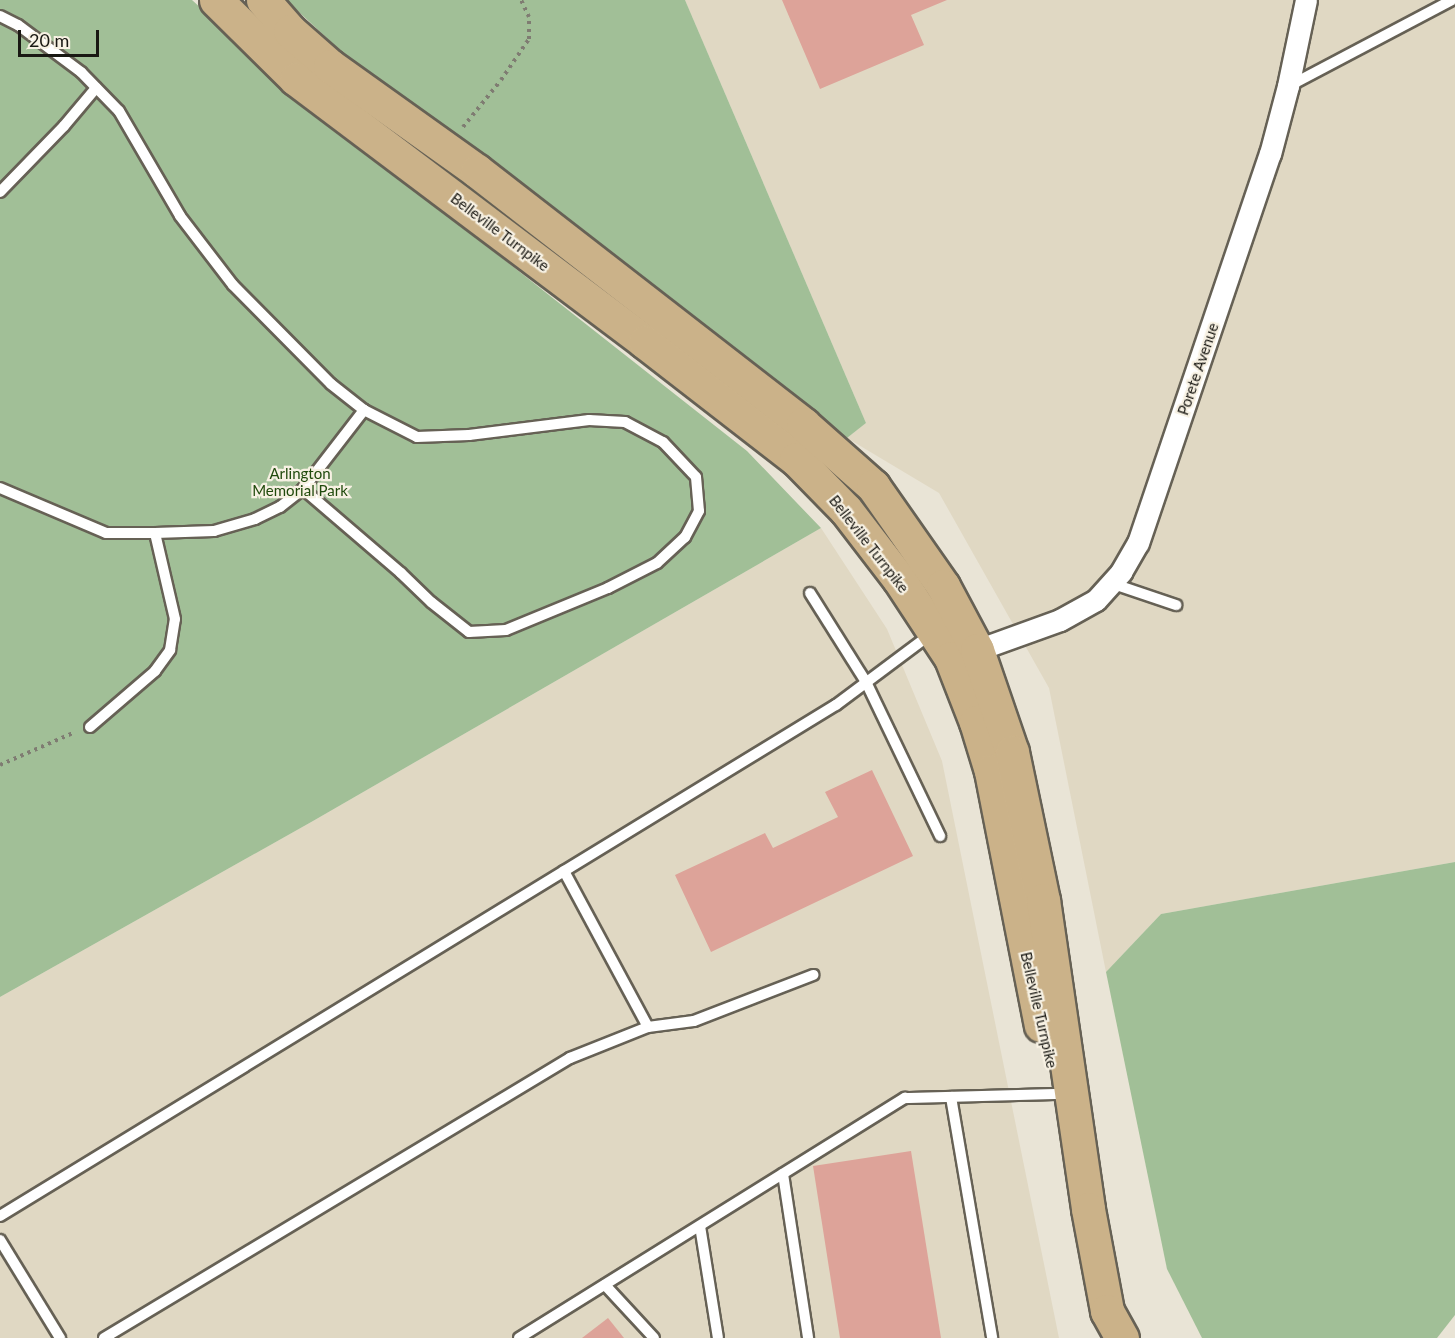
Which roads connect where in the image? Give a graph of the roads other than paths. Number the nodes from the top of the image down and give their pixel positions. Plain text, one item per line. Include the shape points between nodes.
1 (216, 0) edge
2 (263, 0) edge
3 (1306, 0) edge
4 (1452, 0) edge
5 (0, 16) edge
6 (1288, 86) junction
7 (96, 88) junction
8 (0, 192) edge
9 (364, 410) junction
10 (2, 486) edge
11 (303, 489) junction
12 (155, 533) junction
13 (1111, 583) junction
14 (810, 593) dead end
15 (1176, 605) dead end
16 (934, 632) junction
17 (964, 655) junction
18 (866, 682) junction
19 (90, 727) road end
20 (940, 836) dead end
21 (564, 871) junction
22 (813, 975) dead end
23 (648, 1027) junction
24 (1059, 1094) junction
25 (951, 1097) junction
26 (783, 1174) junction
27 (1088, 1209) junction
28 (0, 1216) edge
29 (700, 1226) junction
30 (0, 1240) edge
31 (605, 1285) junction
32 (60, 1338) edge
33 (104, 1338) edge
34 (519, 1338) edge
35 (654, 1338) edge
36 (718, 1338) edge
37 (808, 1338) edge
38 (992, 1338) edge
39 (1122, 1338) edge

1 - 16 main road, Belleville Turnpike via 296,79 796,459 846,510
2 - 17 main road, Belleville Turnpike via 290,31 330,66 445,149 803,424 873,486 944,586
3 - 6 street, Porete Avenue
4 - 6 lane
5 - 7 lane via 81,72
6 - 13 street, Porete Avenue via 1270,154 1146,522 1130,560
7 - 8 lane
7 - 9 lane via 119,111 180,216 233,285 332,384
9 - 11 lane
9 - 11 lane via 417,437 469,435 589,420 625,422 663,442 696,477 699,511 685,537 657,563 506,630 469,632
10 - 12 lane via 106,532
11 - 12 lane via 280,507 255,519 214,531
12 - 19 lane via 176,619 170,650 155,670
13 - 15 lane
13 - 17 street, Porete Avenue via 1096,600 1060,620
14 - 18 lane
16 - 17 main road, Belleville Turnpike
16 - 18 lane
17 - 24 main road, Belleville Turnpike via 976,722 991,771 1037,1009
17 - 27 main road, Belleville Turnpike via 1012,752 1043,900
18 - 20 lane
18 - 21 lane via 836,705
21 - 23 lane
21 - 28 lane
22 - 23 lane via 694,1021
23 - 33 lane via 570,1059
24 - 25 lane
24 - 27 main road, Belleville Turnpike
25 - 26 lane via 905,1098
25 - 38 lane
26 - 29 lane
26 - 37 lane
27 - 39 main road, Belleville Turnpike via 1107,1311
29 - 31 lane
29 - 36 lane
30 - 32 lane
31 - 34 lane
31 - 35 lane

